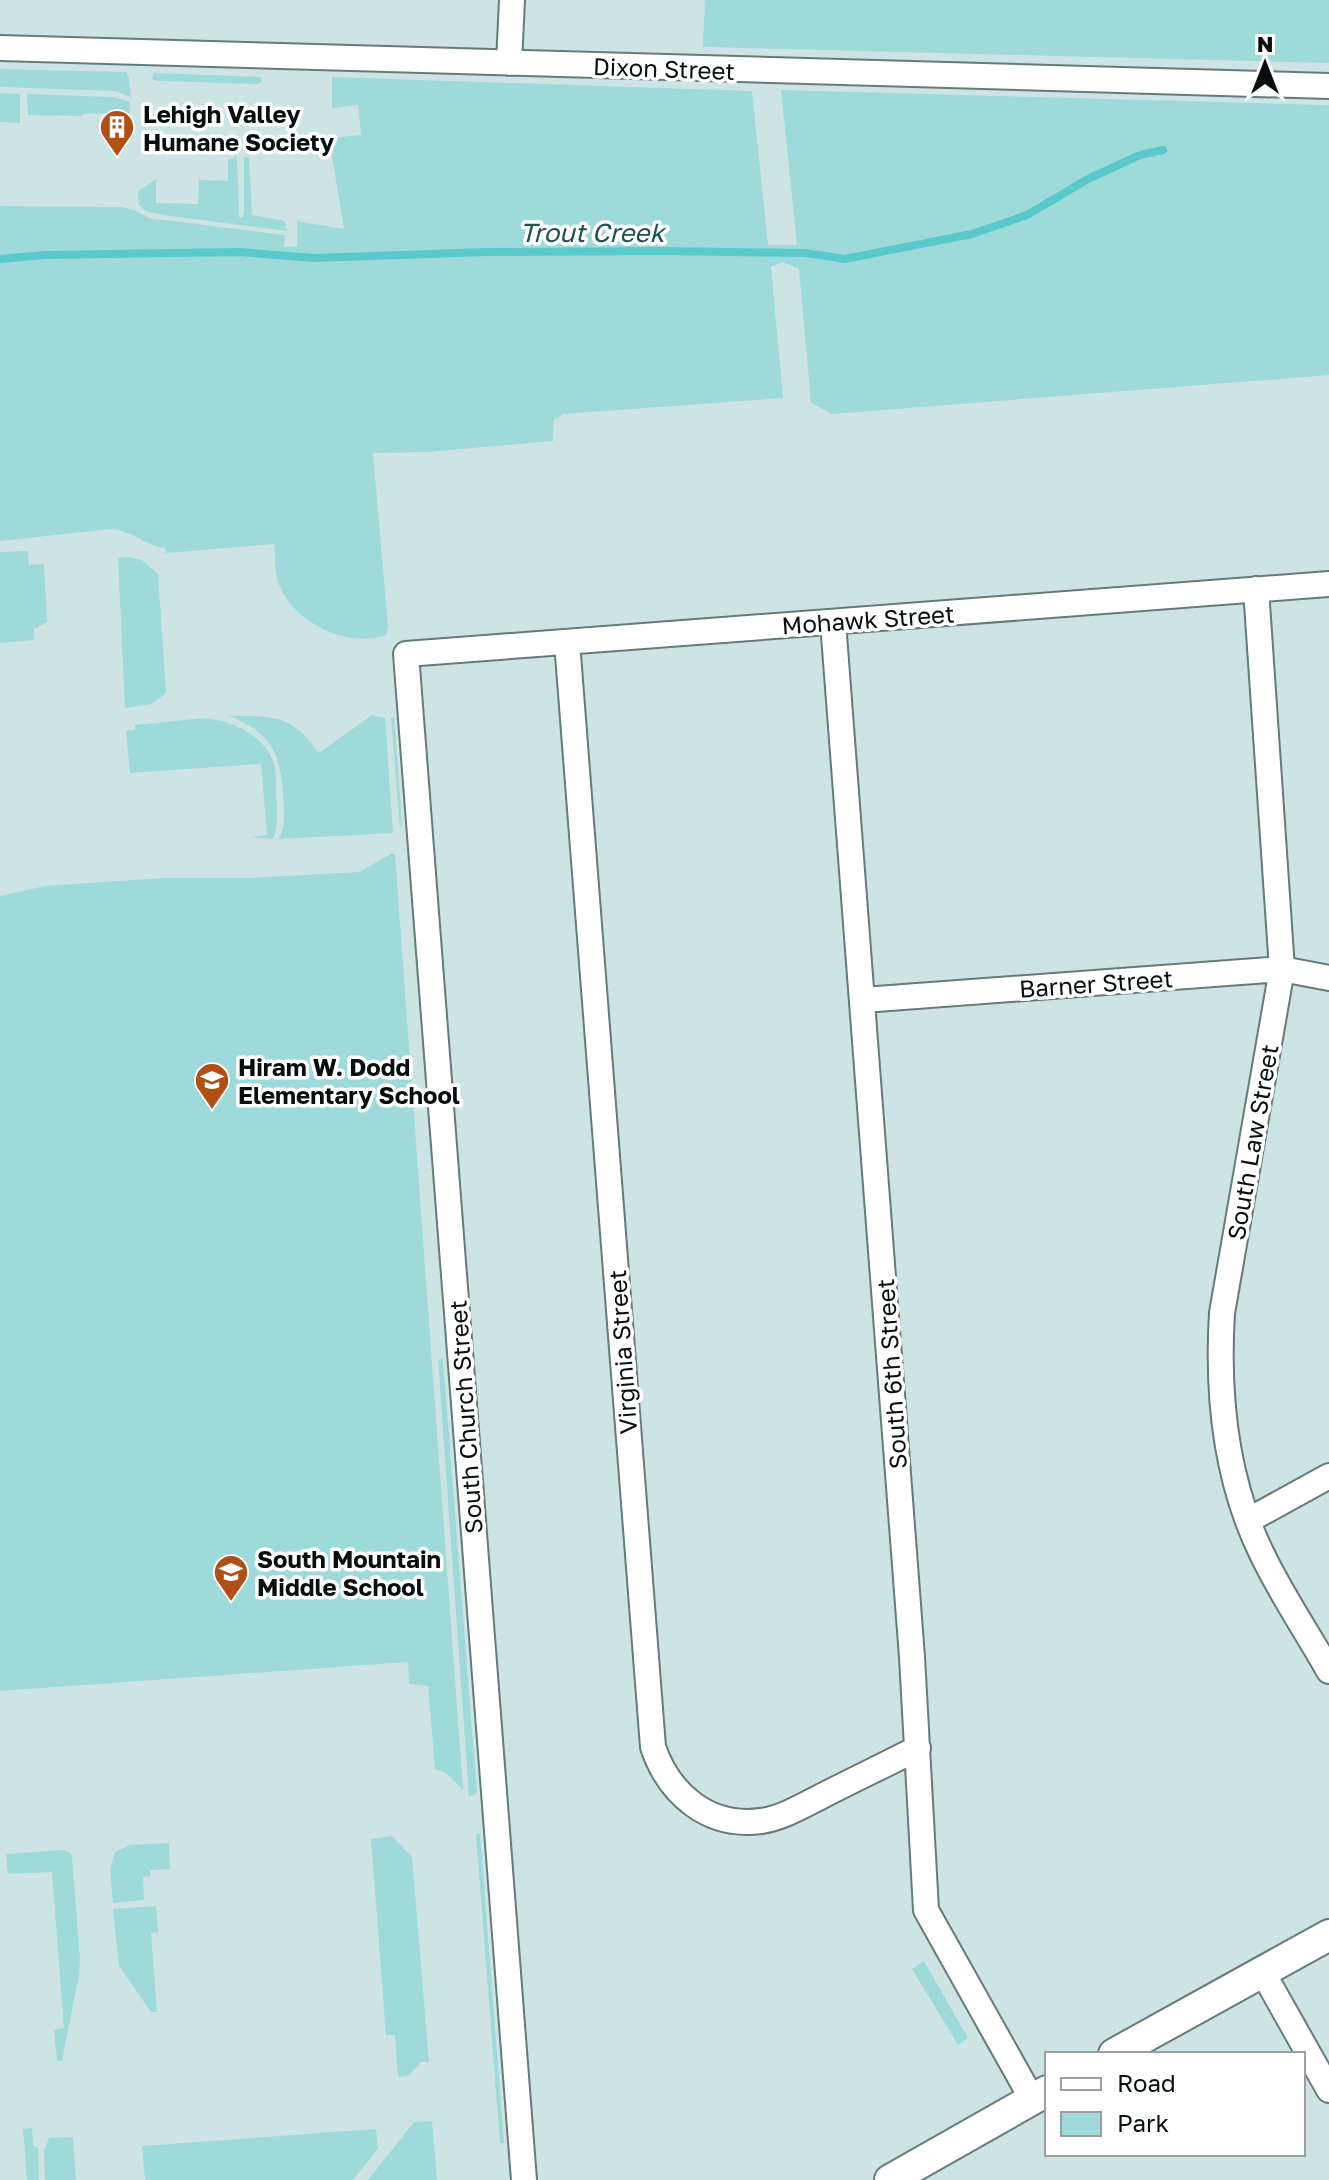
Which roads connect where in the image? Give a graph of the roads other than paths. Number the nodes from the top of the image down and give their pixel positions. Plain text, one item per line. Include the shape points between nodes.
1 (512, 0) edge
2 (0, 48) edge
3 (509, 63) junction
4 (1329, 86) edge
5 (1329, 584) edge
6 (1256, 589) junction
7 (833, 622) junction
8 (567, 642) junction
9 (406, 654) joint
10 (1282, 969) junction
11 (1329, 978) edge
12 (863, 1000) junction
13 (1329, 1476) edge
14 (1249, 1520) junction
15 (1329, 1671) edge
16 (918, 1748) junction
17 (1329, 1935) edge
18 (1262, 1971) junction
19 (1118, 2052) edge
20 (1329, 2090) edge
21 (1039, 2095) edge
22 (524, 2180) edge
23 (890, 2180) edge

1 - 3 street
2 - 3 street, Dixon Street
3 - 4 street, Dixon Street
5 - 6 street, Mohawk Street
6 - 7 street, Mohawk Street
6 - 10 street, South Law Street
7 - 8 street, Mohawk Street
7 - 12 street, South 6th Street
8 - 9 street, Mohawk Street
8 - 16 street, Virginia Street via 653,1747 676,1791 694,1806 739,1821 762,1821 789,1812
9 - 22 street, South Church Street
10 - 11 street, Barner Street
10 - 12 street, Barner Street
10 - 14 street, South Law Street via 1222,1318 1222,1407
12 - 16 street, South 6th Street
13 - 14 street
14 - 15 street, South Law Street via 1261,1553
16 - 21 street, South 6th Street via 926,1910
17 - 18 main road
18 - 19 main road
18 - 20 street
21 - 23 main road

